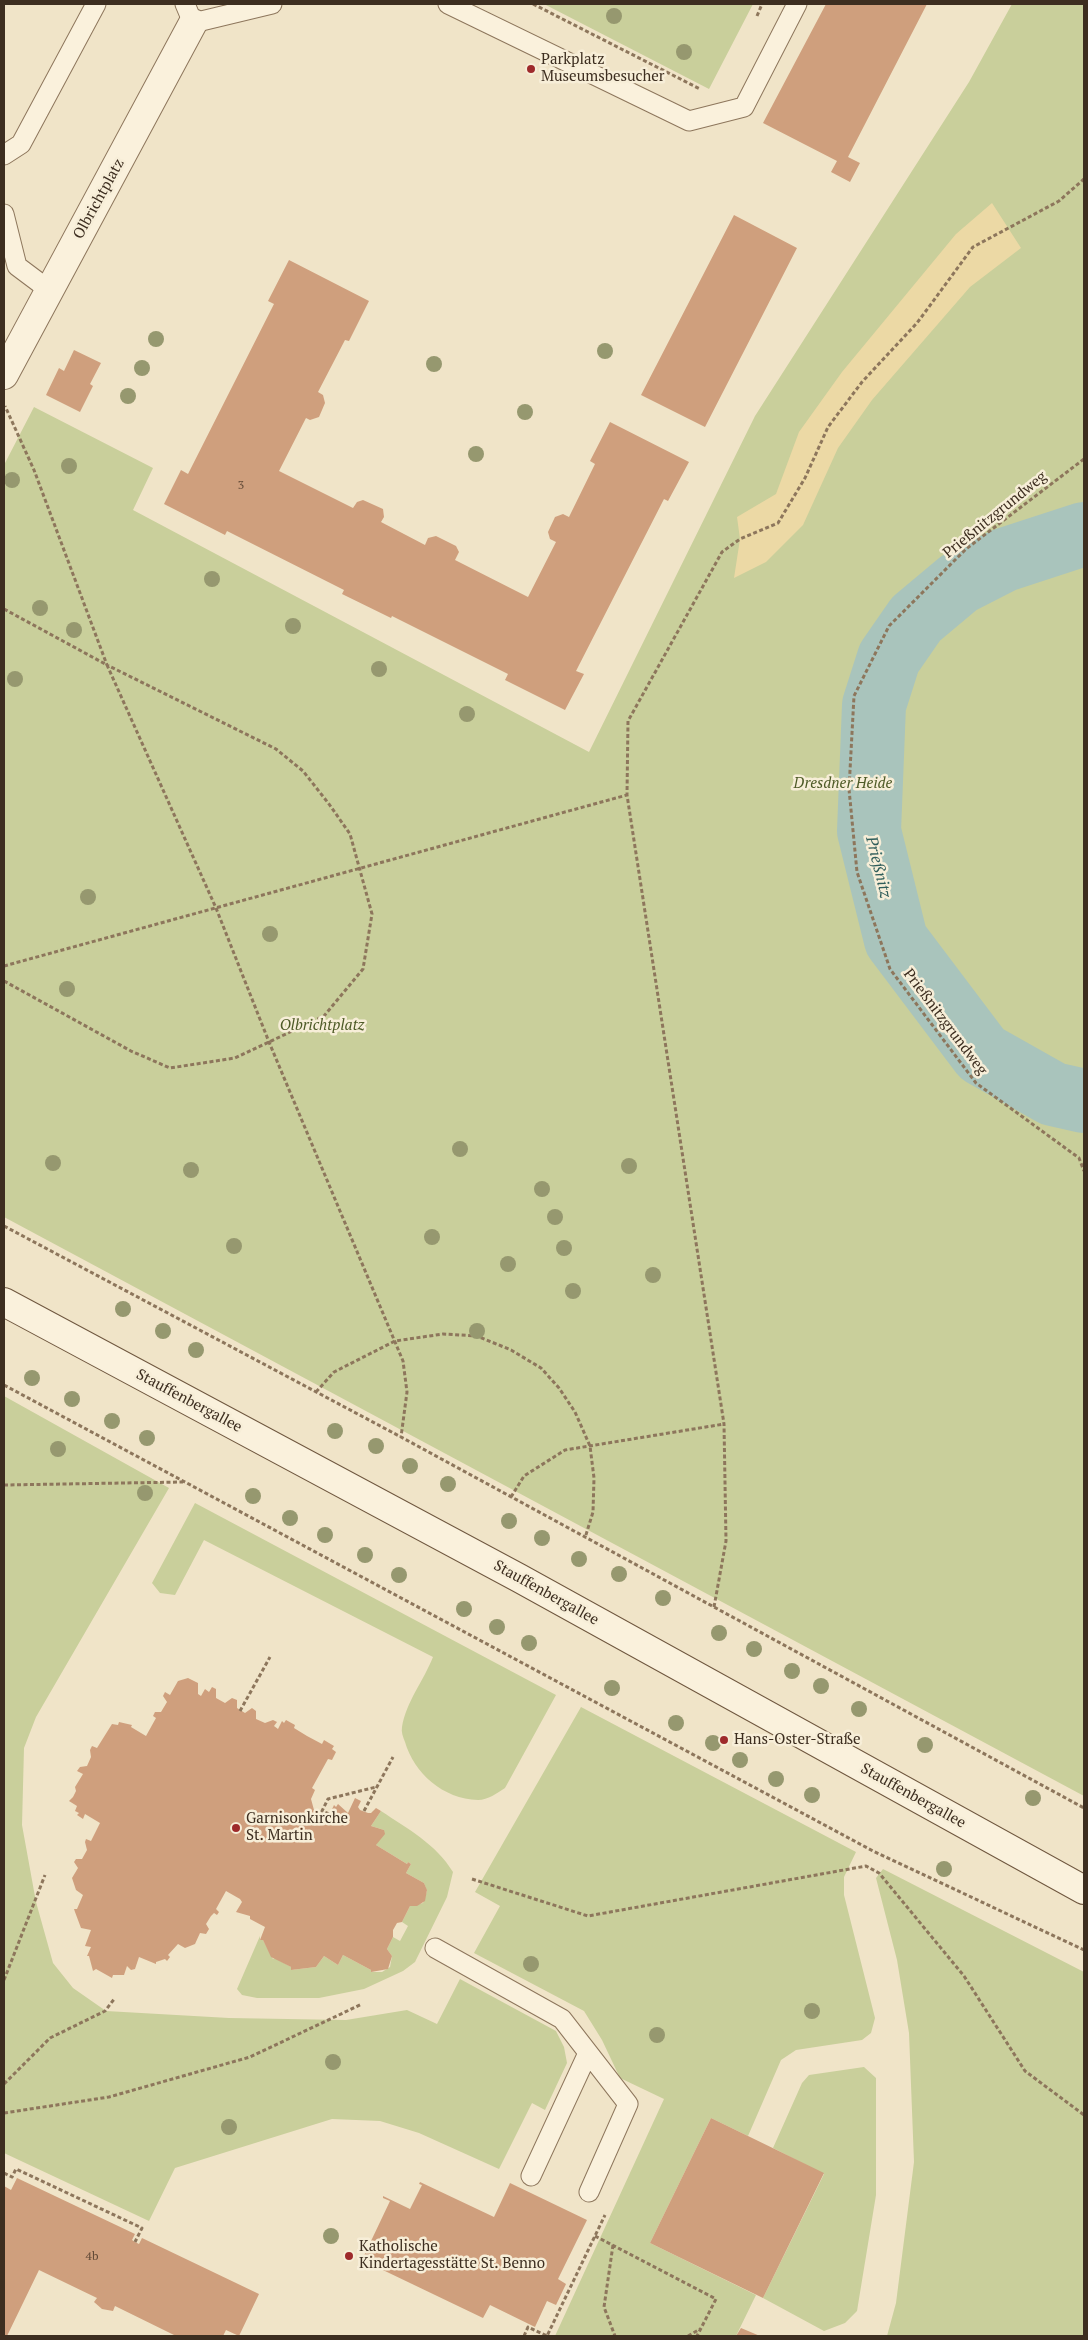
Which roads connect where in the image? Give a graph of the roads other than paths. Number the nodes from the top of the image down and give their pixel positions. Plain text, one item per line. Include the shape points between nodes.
1 (96, 4) edge
2 (272, 4) edge
3 (448, 4) edge
4 (798, 4) edge
5 (189, 14) edge
6 (4, 155) edge
7 (4, 214) edge
8 (49, 290) junction
9 (4, 375) edge
10 (4, 1302) edge
11 (1084, 1890) edge
12 (435, 1948) dead end
13 (588, 2053) junction
14 (531, 2176) dead end
15 (589, 2192) dead end

1 - 6 lane via 21,144
2 - 5 lane, Olbrichtplatz
3 - 4 lane via 689,121 744,107
5 - 8 main road, Olbrichtplatz
7 - 8 lane via 17,266
8 - 9 main road, Olbrichtplatz
10 - 11 main road, Stauffenbergallee via 551,1595
12 - 13 lane via 562,2019
13 - 14 lane
13 - 15 lane via 628,2104

